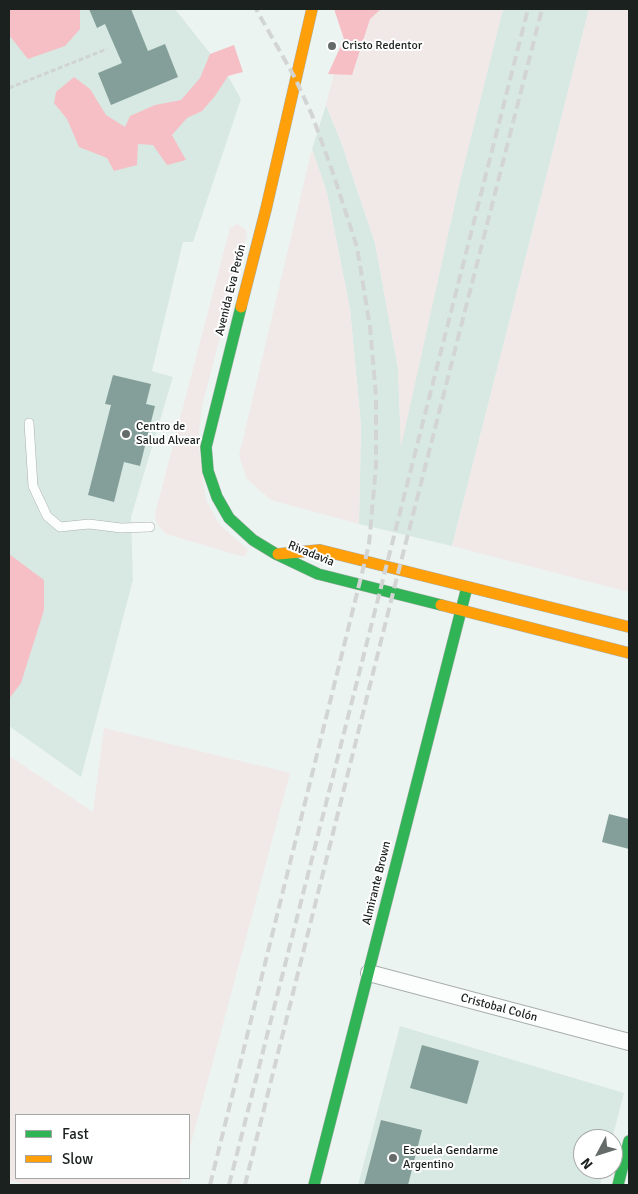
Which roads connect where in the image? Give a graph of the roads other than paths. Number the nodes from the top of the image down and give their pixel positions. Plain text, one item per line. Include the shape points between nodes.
1 (312, 9) edge
2 (29, 423) dead end
3 (150, 526) dead end
4 (276, 554) junction
5 (467, 586) junction
6 (460, 610) junction
7 (629, 627) edge
8 (629, 654) edge
9 (369, 973) junction
10 (629, 1042) edge
11 (629, 1142) edge
12 (314, 1185) edge
13 (618, 1185) edge

1 - 4 main road, Avenida Eva Perón via 206,446 208,471 229,518 253,540
2 - 3 lane via 32,486 47,516 60,527 89,524 121,528
4 - 5 main road, Rivadavia via 320,550
4 - 6 main road, Rivadavia via 318,574
5 - 6 main road, Almirante Brown
5 - 7 main road, Rivadavia
6 - 8 main road, Rivadavia
6 - 9 main road, Almirante Brown
9 - 10 street, Cristobal Colón
9 - 12 main road, Almirante Brown
11 - 13 main road

